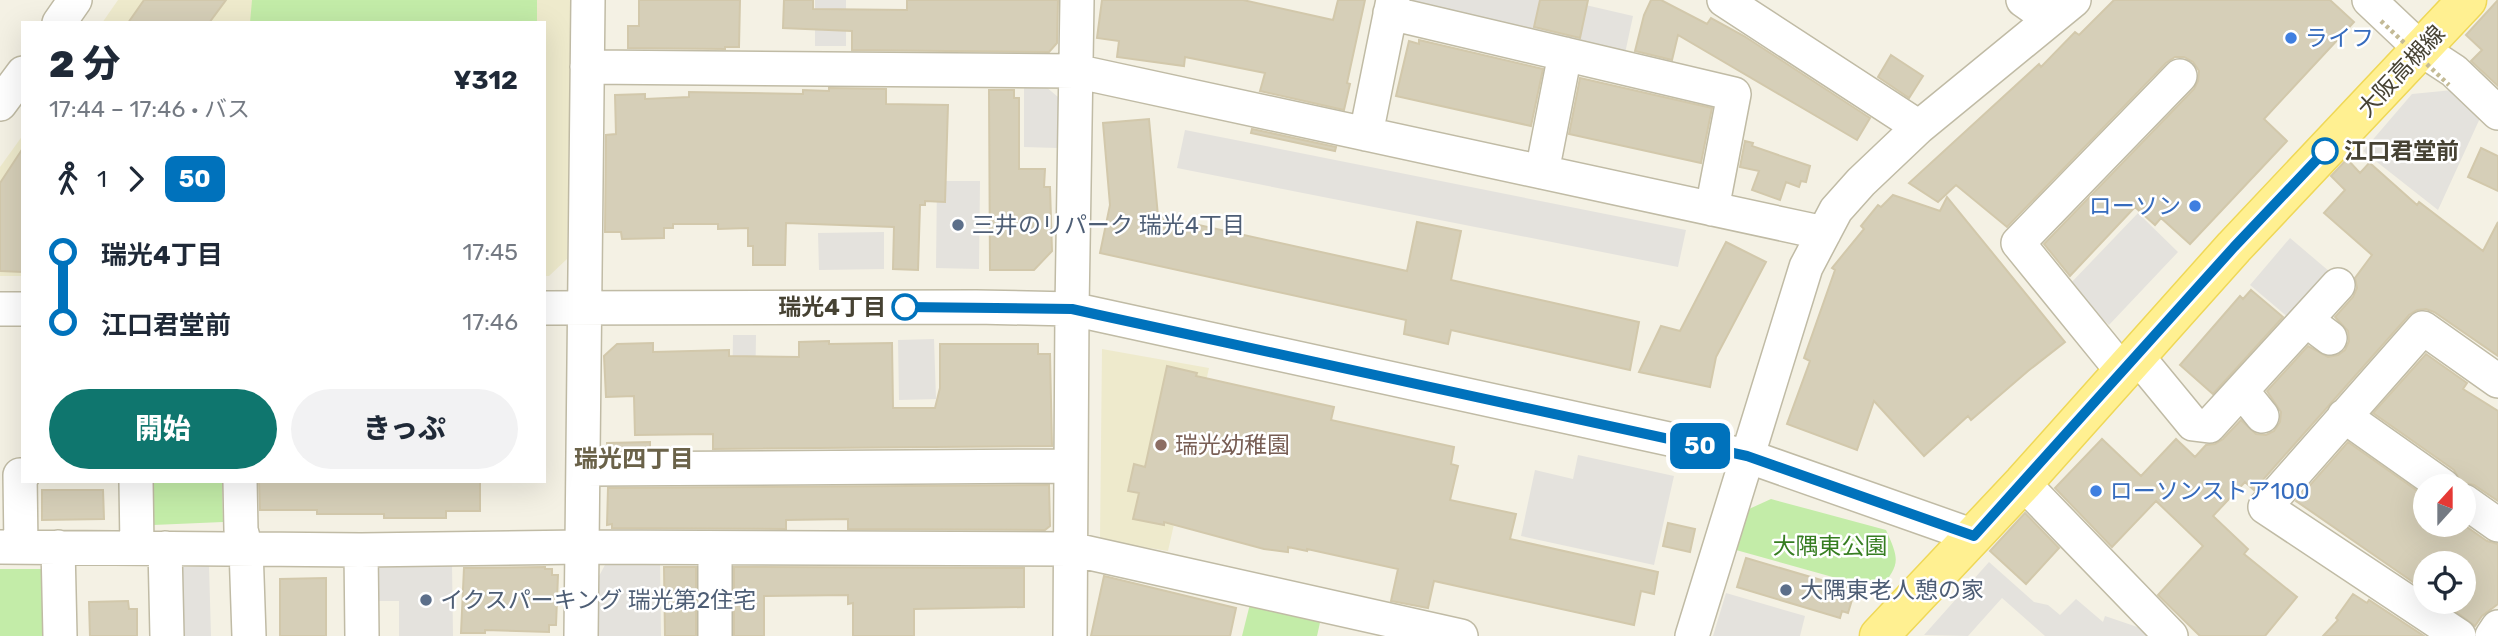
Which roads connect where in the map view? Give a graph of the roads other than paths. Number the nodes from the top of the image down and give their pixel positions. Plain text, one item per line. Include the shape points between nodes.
1 (75, 0) edge
2 (589, 0) edge
3 (1077, 0) edge
4 (1724, 0) edge
5 (2023, 0) edge
6 (2467, 0) edge
7 (1392, 6) edge
8 (2062, 9) edge
9 (2375, 11) edge
10 (60, 21) edge
11 (2422, 50) junction
12 (1565, 54) junction
13 (587, 67) junction
14 (1075, 71) junction
15 (21, 76) edge
16 (2180, 76) dead end
17 (0, 104) edge
18 (2498, 113) edge
19 (1919, 127) junction
20 (1366, 134) junction
21 (1542, 172) junction
22 (1712, 209) junction
23 (1824, 233) junction
24 (2338, 285) dead end
25 (546, 308) edge
26 (583, 308) junction
27 (0, 309) edge
28 (21, 309) edge
29 (1072, 309) junction
30 (2130, 364) junction
31 (2498, 381) edge
32 (2344, 416) junction
33 (1747, 456) junction
34 (1071, 466) junction
35 (585, 468) junction
36 (2426, 474) edge
37 (21, 475) edge
38 (136, 483) edge
39 (240, 483) edge
40 (2023, 483) junction
41 (2476, 509) edge
42 (2498, 525) edge
43 (1974, 536) junction
44 (11, 547) edge
45 (58, 547) junction
46 (151, 547) junction
47 (582, 547) junction
48 (246, 548) junction
49 (715, 548) junction
50 (361, 550) junction
51 (1071, 550) junction
52 (2498, 627) edge
53 (60, 636) edge
54 (167, 636) edge
55 (249, 636) edge
56 (362, 636) edge
57 (581, 636) edge
58 (715, 636) edge
59 (1070, 636) edge
60 (1461, 636) edge
61 (1692, 636) edge
62 (1880, 636) edge
63 (2171, 636) edge
64 (2459, 636) edge
65 (2492, 636) edge

1 - 10 street
2 - 13 street
3 - 14 street
4 - 19 street
5 - 8 street
6 - 11 main road, 大阪高槻線
7 - 12 street
7 - 20 street
8 - 19 street
9 - 11 street
11 - 18 street via 2454,71
11 - 30 main road, 大阪高槻線 via 2234,247
12 - 21 street
12 - 22 street via 1734,94
13 - 14 street
13 - 26 street
14 - 20 street
14 - 29 street
15 - 17 street
16 - 30 street via 2018,243
19 - 23 street via 1861,182 1836,210
20 - 21 street
21 - 22 street
22 - 23 street
23 - 33 street via 1806,267
24 - 30 street via 2318,329 2252,403 2209,426 2193,424
25 - 26 street
26 - 29 street
26 - 35 street
27 - 28 street
29 - 33 street
29 - 34 street
30 - 40 main road, 大阪高槻線
31 - 32 street via 2423,328
32 - 36 street
32 - 64 street via 2264,506
33 - 43 street
33 - 61 street
34 - 35 street
34 - 51 street
35 - 47 street
37 - 44 street
38 - 46 street
39 - 48 street
40 - 43 main road, 大阪高槻線
40 - 63 street
41 - 42 street
43 - 62 main road, 大阪高槻線
44 - 45 street
45 - 46 street
45 - 53 street
46 - 48 street
46 - 54 street
47 - 49 street
47 - 50 street
47 - 57 street
48 - 50 street
48 - 55 street
49 - 51 street
49 - 58 street
50 - 56 street
51 - 59 street
51 - 60 street
52 - 65 street

